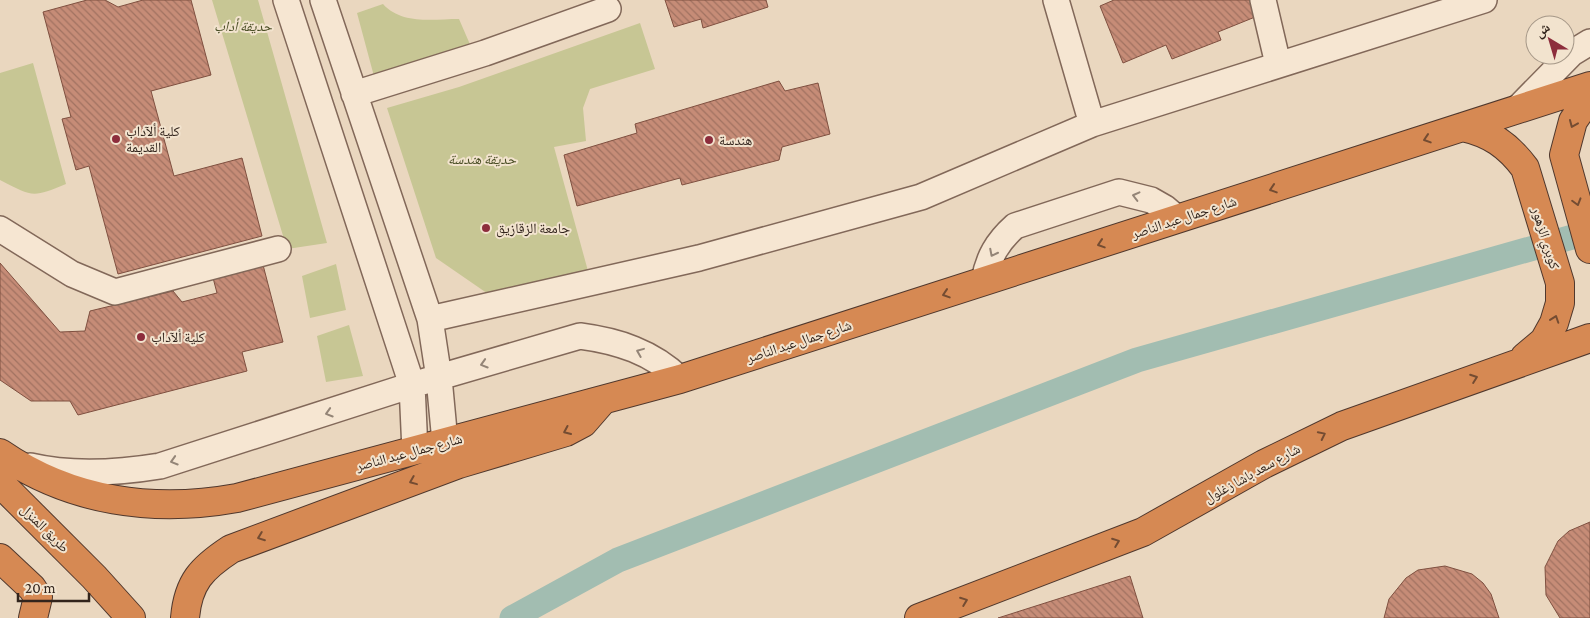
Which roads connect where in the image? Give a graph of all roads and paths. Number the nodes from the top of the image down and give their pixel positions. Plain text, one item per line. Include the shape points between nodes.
1 (286, 0) edge
2 (323, 0) edge
3 (1056, 0) edge
4 (1263, 0) edge
5 (1484, 0) edge
6 (608, 9) dead end
7 (1590, 42) edge
8 (1278, 64) junction
9 (1590, 86) edge
10 (354, 94) junction
11 (1590, 96) edge
12 (1517, 109) junction
13 (1092, 124) junction
14 (1463, 127) junction
15 (1178, 219) junction
16 (0, 229) edge
17 (278, 249) dead end
18 (1590, 249) edge
19 (984, 282) junction
20 (430, 319) junction
21 (1590, 338) edge
22 (1511, 365) junction
23 (440, 378) junction
24 (680, 378) junction
25 (412, 385) junction
26 (604, 399) junction
27 (445, 442) junction
28 (415, 451) junction
29 (4, 466) edge
30 (0, 558) edge
31 (33, 618) edge
32 (131, 618) edge
33 (185, 618) edge
34 (919, 618) edge

1 - 25 lane
2 - 10 lane
3 - 13 lane
4 - 8 lane
5 - 8 lane
6 - 10 lane via 485,53
7 - 12 lane via 1572,53
8 - 13 lane
9 - 12 highway, شارع جمال عبد الناصر
10 - 20 lane
11 -> 18 highway via 1573,121 1564,155
12 - 14 highway, شارع جمال عبد الناصر
13 - 20 lane via 921,197 699,258
14 -> 15 highway, شارع جمال عبد الناصر
22 -> 14 highway, كوبري الزهور via 1544,341 1560,304 1560,283 1525,168 1492,136
15 -> 19 highway, شارع جمال عبد الناصر
15 -> 19 lane via 1151,200 1119,192 1015,226 993,250
16 - 17 lane via 72,274 115,292
19 -> 24 highway, شارع جمال عبد الناصر
20 - 23 lane
21 - 22 highway, شارع سعد باشا زغلول
34 -> 22 highway, شارع سعد باشا زغلول via 1143,532 1264,464 1342,426
24 -> 23 lane via 644,353 603,339 580,336
23 - 25 lane
23 - 27 lane
24 - 26 highway, شارع جمال عبد الناصر
25 - 28 lane
25 -> 29 lane via 160,466 86,473
26 - 27 highway, شارع جمال عبد الناصر
26 -> 33 highway via 583,422 566,432 458,464 231,550 209,564 192,585
27 - 28 highway, شارع جمال عبد الناصر
28 - 29 highway, شارع جمال عبد الناصر via 237,498 191,505 134,503 103,498
29 - 32 highway, طريق المنزل
30 - 31 highway via 38,597

